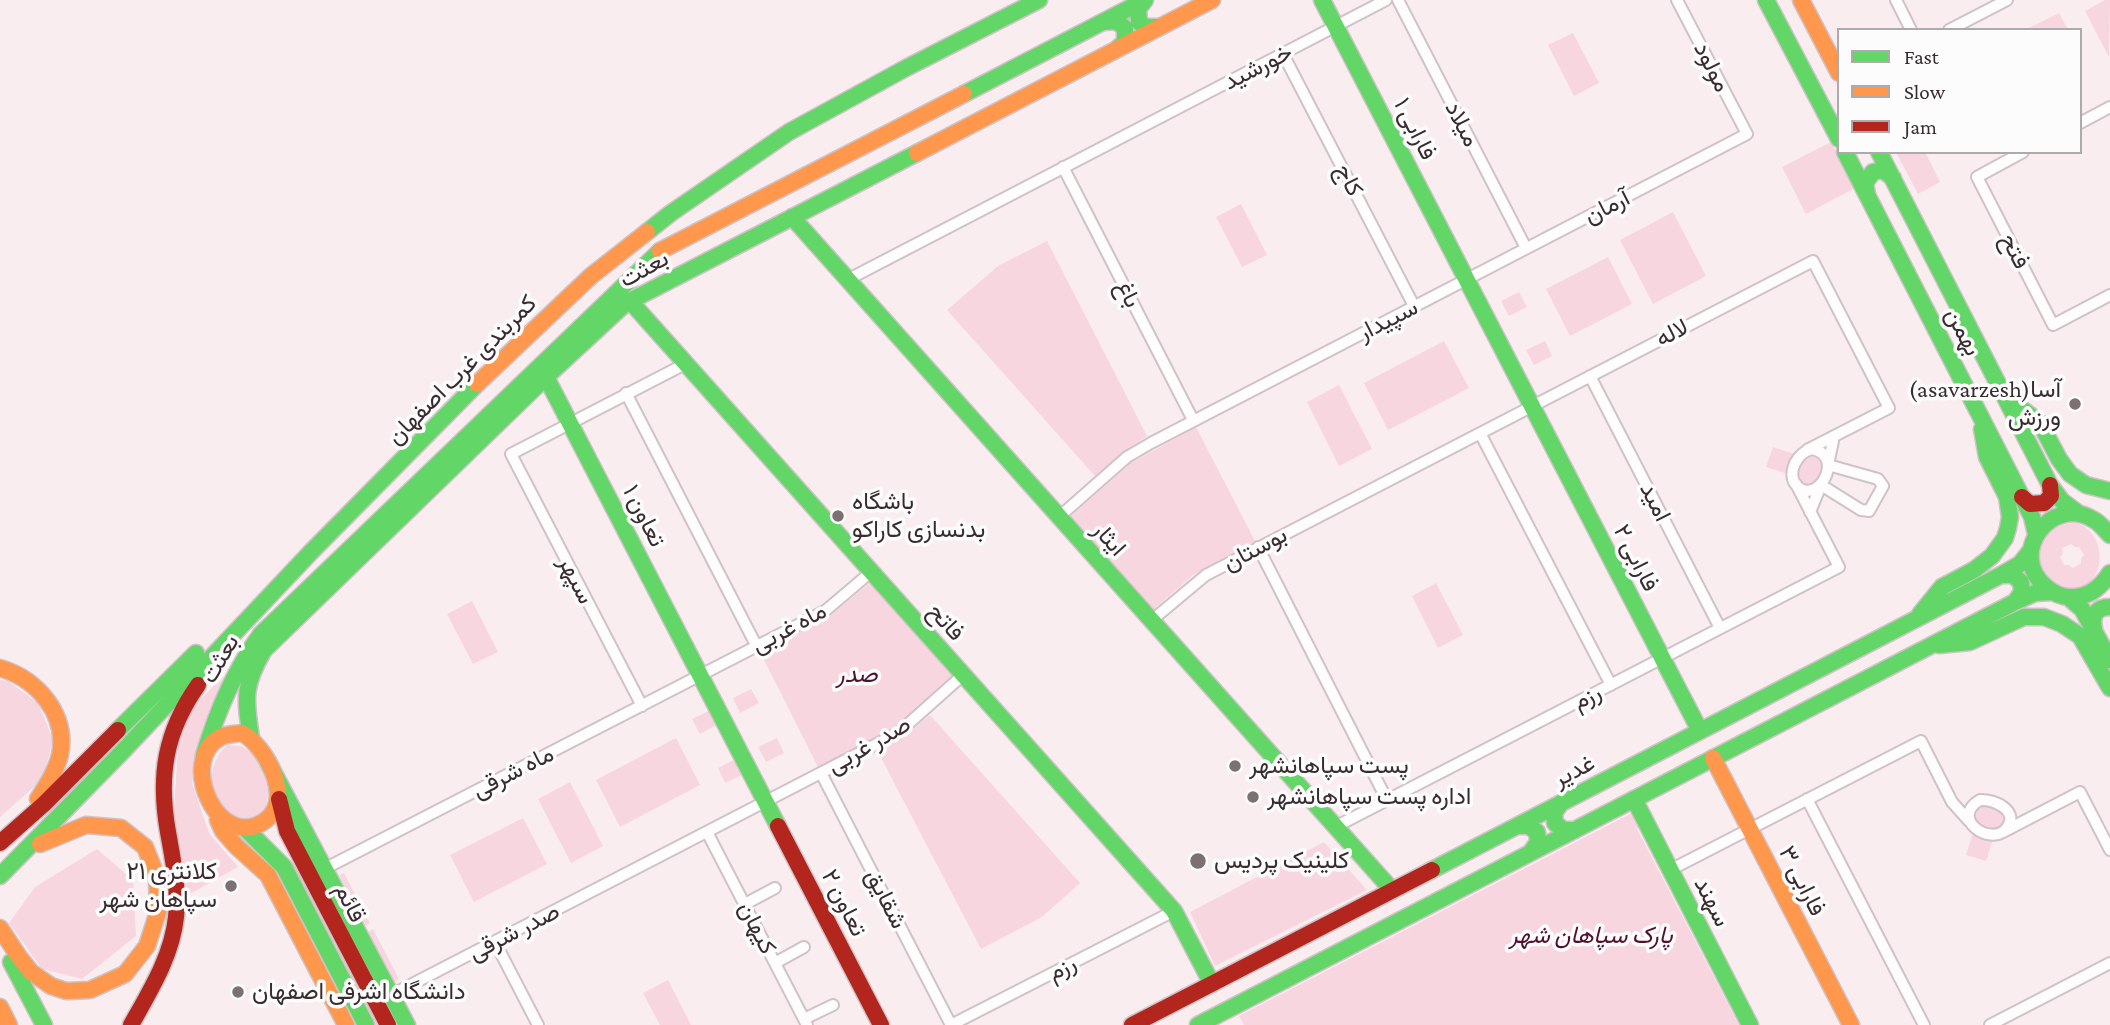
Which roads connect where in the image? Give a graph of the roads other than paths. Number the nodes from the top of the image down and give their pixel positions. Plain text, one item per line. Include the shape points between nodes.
1 (1011, 0) edge
2 (1039, 0) edge
3 (1145, 0) edge
4 (1212, 0) edge
5 (1322, 0) edge
6 (1386, 0) edge
7 (1398, 0) edge
8 (1677, 0) edge
9 (1766, 0) edge
10 (1801, 0) edge
11 (1895, 0) edge
12 (2007, 0) edge
13 (1104, 22) junction
14 (1159, 27) junction
15 (1336, 27) junction
16 (1910, 28) edge
17 (1954, 28) edge
18 (1118, 48) junction
19 (1283, 54) junction
20 (1837, 69) edge
21 (2110, 107) edge
22 (2082, 122) edge
23 (1747, 134) joint
24 (1837, 135) edge
25 (1846, 154) edge
26 (1881, 154) edge
27 (2019, 154) edge
28 (1063, 167) junction
29 (1893, 178) junction
30 (1867, 194) junction
31 (792, 217) junction
32 (1526, 248) junction
33 (1466, 279) junction
34 (847, 280) junction
35 (2110, 295) edge
36 (630, 301) junction
37 (1414, 306) junction
38 (685, 364) junction
39 (1590, 376) junction
40 (546, 377) junction
41 (626, 393) junction
42 (2005, 396) junction
43 (1532, 406) junction
44 (1979, 412) junction
45 (1193, 420) junction
46 (570, 423) junction
47 (1480, 433) junction
48 (1834, 436) junction
49 (1807, 450) junction
50 (1828, 465) junction
51 (1796, 484) junction
52 (1821, 485) junction
53 (2050, 485) junction
54 (2110, 491) edge
55 (2022, 497) junction
56 (1810, 512) junction
57 (2094, 515) edge
58 (1059, 517) junction
59 (2110, 535) edge
60 (2033, 542) junction
61 (1258, 547) junction
62 (871, 572) junction
63 (2001, 575) junction
64 (2110, 579) edge
65 (2060, 594) junction
66 (2015, 602) junction
67 (2110, 607) edge
68 (254, 613) junction
69 (1916, 619) junction
70 (1151, 621) junction
71 (1720, 628) junction
72 (2094, 628) junction
73 (756, 645) junction
74 (1929, 646) junction
75 (1662, 658) junction
76 (2110, 660) edge
77 (0, 668) edge
78 (700, 675) junction
79 (963, 675) junction
80 (1611, 685) junction
81 (2110, 688) edge
82 (642, 706) junction
83 (1700, 731) junction
84 (251, 738) junction
85 (204, 755) junction
86 (1713, 758) junction
87 (268, 762) junction
88 (821, 773) junction
89 (279, 799) junction
90 (1634, 799) junction
91 (1807, 799) junction
92 (1387, 800) junction
93 (1984, 800) junction
94 (766, 802) junction
95 (1952, 802) junction
96 (1561, 803) junction
97 (2003, 806) junction
98 (212, 808) junction
99 (2031, 817) junction
100 (1969, 821) junction
101 (1517, 825) junction
102 (1335, 827) junction
103 (16, 828) junction
104 (245, 828) junction
105 (1749, 829) junction
106 (1575, 830) junction
107 (707, 832) junction
108 (2003, 832) junction
109 (0, 843) edge
110 (2110, 849) edge
111 (1531, 852) junction
112 (20, 856) junction
113 (326, 868) junction
114 (1670, 870) junction
115 (309, 873) junction
116 (0, 876) edge
117 (775, 888) dead end
118 (1392, 890) junction
119 (745, 904) junction
120 (1174, 911) junction
121 (352, 919) junction
122 (0, 928) edge
123 (0, 941) edge
124 (495, 942) junction
125 (804, 947) dead end
126 (775, 962) junction
127 (2110, 963) edge
128 (1212, 984) junction
129 (391, 995) junction
130 (833, 1005) dead end
131 (0, 1007) edge
132 (1229, 1009) junction
133 (806, 1022) edge
134 (9, 1025) edge
135 (44, 1025) edge
136 (131, 1025) edge
137 (346, 1025) edge
138 (366, 1025) edge
139 (388, 1025) edge
140 (407, 1025) edge
141 (538, 1025) edge
142 (881, 1025) edge
143 (951, 1025) edge
144 (1132, 1025) edge
145 (1198, 1025) edge
146 (1237, 1025) edge
147 (1751, 1025) edge
148 (1851, 1025) edge
149 (1924, 1025) edge
150 (1990, 1025) edge

1 - 103 main road, کمربندی غرب اصفهان via 793,115 593,258
2 - 68 main road, کمربندی غرب اصفهان via 789,132 671,213 601,268 480,381
3 - 13 main road, بعثت
3 - 14 main road via 1138,9 1139,22
4 - 14 main road, بعثت
5 - 15 main road, فارابی ۱
6 - 15 street, خورشید
7 - 32 street, میلاد
8 - 23 street, مولود
9 - 24 main road
10 - 20 main road
11 - 16 street
12 - 17 street
13 - 18 main road via 1114,20 1125,28 1125,42
13 - 85 main road, بعثت via 660,251 261,634 221,702
14 - 18 main road, بعثت
15 - 19 street, خورشید
15 - 33 main road, فارابی ۱
18 - 31 main road, بعثت
19 - 28 street, خورشید
19 - 37 street, کاج
21 - 22 street
23 - 32 street, آرمان
25 - 30 main road, بهمن
26 - 29 main road, بهمن
27 - 35 street, فتح via 1977,177 2053,325
28 - 34 street, خورشید
28 - 45 street, باغ
29 - 30 main road via 1882,170 1872,172
29 - 42 main road, بهمن
30 - 44 main road, بهمن
31 - 34 main road, ایثار
31 - 36 main road, بعثت
32 - 33 street, آرمان
33 - 37 street, سپیدار
33 - 43 main road, فارابی ۱
34 - 58 main road, ایثار
36 - 38 main road, فاتح
36 - 40 main road, بعثت
37 - 45 street, سپیدار
38 - 41 street
38 - 62 main road, فاتح
39 - 43 street, لاله
39 - 48 street, لاله via 1813,261 1889,408
39 - 71 street, امید
40 - 46 main road, تعاون ۱
40 - 84 main road, بعثت via 264,650 246,689
41 - 46 street
41 - 73 street
42 - 53 main road, بهمن
42 - 54 main road via 2040,423 2070,474 2086,485
43 - 47 street, لاله
43 - 75 main road, فارابی ۲
44 - 55 main road, بهمن
44 - 69 main road via 1985,451 2009,505 2007,533 1993,558 1941,587
45 - 58 street, سپیدار via 1127,457
46 - 78 main road, تعاون ۱
46 - 82 street, سپهر via 511,454
47 - 61 street, بوستان
47 - 80 street
48 - 49 street
48 - 50 street
49 - 50 street via 1817,450
49 - 51 street via 1793,470
50 - 52 street
50 - 52 street via 1878,479 1883,486 1869,511
51 - 52 street via 1809,491
51 - 56 street
52 - 56 street
53 - 55 main road via 2051,496 2044,503 2030,503
53 - 57 main road, بهمن via 2062,501
55 - 60 main road, بهمن via 2032,517
56 - 71 street, رزم via 1839,567
57 - 59 main road, بهمن
57 - 60 main road, غدیر via 2053,517
58 - 70 main road, ایثار
60 - 63 main road, غدیر via 2020,564
60 - 65 main road, بهمن via 2035,574
61 - 70 street, بوستان via 1197,581
61 - 92 street
62 - 73 street, ماه غربی via 825,611
62 - 79 main road, فاتح
63 - 66 main road via 2014,575 2021,582 2021,596
63 - 69 main road, غدیر
64 - 65 main road via 2081,596
65 - 66 main road via 2035,593
65 - 72 main road via 2082,609
66 - 74 main road
67 - 72 main road via 2096,611
68 - 112 main road, کمربندی غرب اصفهان
68 - 136 main road via 191,694 168,742 163,795 174,864 176,918 166,955
69 - 83 main road, غدیر
70 - 102 main road, ایثار
71 - 75 street, رزم
72 - 76 main road
73 - 78 street, ماه غربی
74 - 81 main road via 1970,642 2014,620 2044,617 2080,636
74 - 86 main road
75 - 80 street, رزم
75 - 83 main road, فارابی ۲
77 - 103 main road via 21,675 40,690 59,725 61,744 45,788
78 - 82 street, ماه شرقی
78 - 94 main road, تعاون ۱
79 - 88 street, صدر غربی via 898,733
79 - 120 main road, فاتح
80 - 92 street, رزم
82 - 113 street, ماه شرقی
83 - 96 main road, غدیر
84 - 85 main road via 228,734
84 - 87 main road
85 - 98 main road via 201,770
86 - 90 main road
86 - 105 main road, فارابی ۳
87 - 89 main road
87 - 113 main road
88 - 94 street, صدر غربی
88 - 143 street, شقایق
89 - 104 main road via 267,819
89 - 115 main road, قائم via 287,831
90 - 106 main road
90 - 114 main road, سهند
91 - 95 street via 1921,741
91 - 105 street
91 - 149 street
92 - 102 street, رزم
93 - 95 street
93 - 97 street
93 - 100 street via 1972,806
94 - 107 street, صدر شرقی
94 - 142 main road, تعاون ۲
95 - 100 street
96 - 101 main road, غدیر
96 - 106 main road via 1553,814 1554,824 1561,830
97 - 99 street
97 - 108 street via 2010,818
98 - 104 main road via 229,825
98 - 137 main road via 223,831 268,875
99 - 108 street
99 - 110 street via 2080,792
100 - 108 street via 1979,831
101 - 111 main road via 1531,825 1538,832 1538,846
101 - 118 main road, غدیر
102 - 118 main road, ایثار
103 - 109 main road, کمربندی غرب اصفهان
104 - 138 main road, قائم via 284,867
105 - 114 street
105 - 148 main road, فارابی ۳
106 - 111 main road
107 - 119 street, کیهان
107 - 124 street, صدر شرقی
111 - 132 main road
112 - 116 main road, کمربندی غرب اصفهان
112 - 122 main road via 87,823 126,830 155,862 157,918 152,936 134,964 107,984 82,992 68,992 41,981
113 - 121 main road
114 - 147 main road, سهند
115 - 121 main road
115 - 139 main road, قائم
117 - 119 street
118 - 128 main road, غدیر
119 - 126 street, کیهان
120 - 128 main road, فاتح
120 - 143 street, رزم
121 - 129 main road
123 - 135 main road
124 - 129 street, صدر شرقی
124 - 141 street
125 - 126 street
126 - 133 street, کیهان
127 - 150 street
128 - 144 main road, غدیر
129 - 140 main road
130 - 133 street
131 - 134 main road
132 - 145 main road
132 - 146 main road

